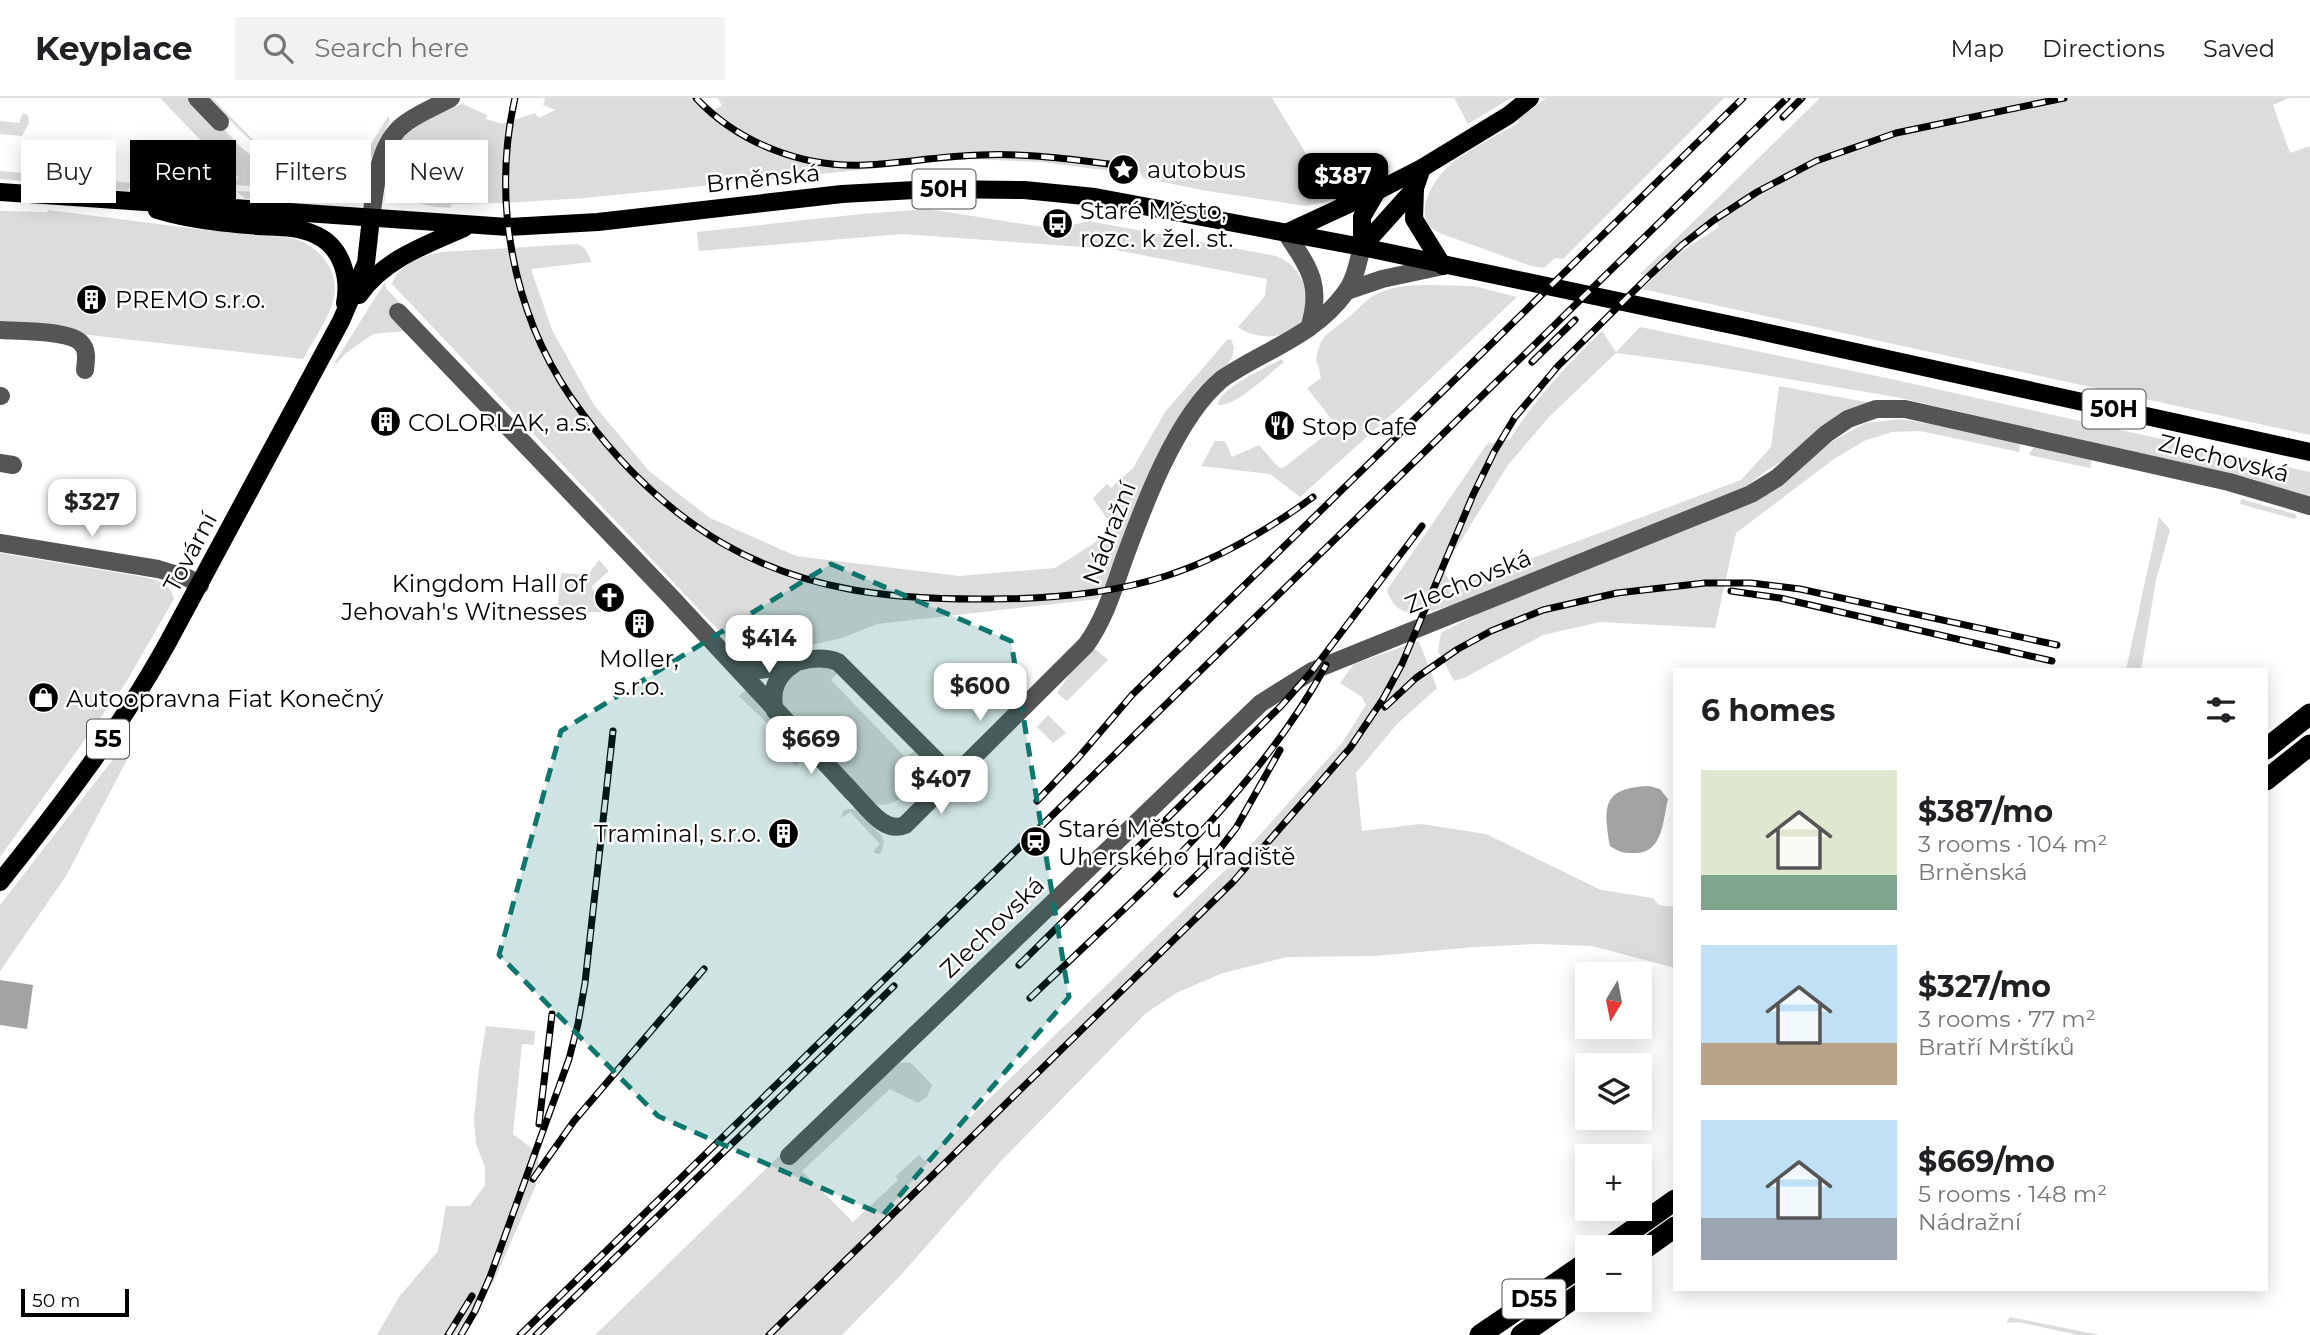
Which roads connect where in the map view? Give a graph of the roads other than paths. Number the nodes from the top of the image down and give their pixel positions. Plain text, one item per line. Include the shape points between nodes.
1 (197, 98) edge
2 (452, 98) edge
3 (1530, 98) edge
4 (220, 122) dead end
5 (1422, 168) junction
6 (1415, 188) junction
7 (1377, 191) junction
8 (0, 192) edge
9 (130, 202) edge
10 (137, 203) edge
11 (149, 203) edge
12 (371, 218) junction
13 (467, 226) junction
14 (1286, 233) junction
15 (1362, 247) junction
16 (1443, 266) junction
17 (1347, 291) junction
18 (398, 312) dead end
19 (341, 321) junction
20 (1309, 328) junction
21 (0, 330) edge
22 (85, 370) dead end
23 (2310, 452) edge
24 (2310, 506) edge
25 (0, 543) edge
26 (200, 585) junction
27 (795, 663) junction
28 (734, 665) junction
29 (775, 711) junction
30 (2310, 714) edge
31 (2310, 745) edge
32 (2268, 747) edge
33 (960, 769) junction
34 (2268, 778) edge
35 (0, 882) edge
36 (789, 1156) dead end
37 (1673, 1201) edge
38 (1673, 1228) edge
39 (1625, 1235) edge
40 (1652, 1243) edge
41 (1575, 1270) edge
42 (1575, 1297) edge
43 (1480, 1335) edge
44 (1521, 1335) edge

1 - 4 street
2 - 12 street via 407,122 388,143
3 - 5 main road
5 - 6 main road
5 - 7 main road
6 - 15 main road
6 - 16 main road via 1414,219
7 - 14 main road
7 - 15 main road via 1362,217
8 - 9 main road, Brněnská / 55
10 - 19 main road, 55 via 182,218 300,230 320,237 337,254 345,271 347,290
11 - 12 main road, Brněnská / 55
12 - 13 main road, Brněnská / 50H
12 - 19 main road, Tovární / 55 via 366,263
13 - 14 main road, Brněnská / 50H via 554,225 842,194 984,188 1095,197
13 - 19 main road, 55 via 407,253 377,275
14 - 15 main road, Brněnská / 50H
14 - 20 street via 1314,281 1316,301
15 - 16 main road, Brněnská / 50H
15 - 17 street, Nádražní
16 - 17 street, Nádražní
16 - 23 main road, 50H
17 - 20 street, Nádražní
18 - 28 street, Nádražní
19 - 26 main road, Tovární / 55
20 - 33 street, Nádražní via 1233,372 1202,400 1157,478 1096,631
21 - 22 street via 80,341 86,353
24 - 36 street, Zlechovská via 2229,482 1905,409 1876,409 1849,419 1751,494 1325,666 1261,703
25 - 26 street via 158,569
26 - 35 main road, Tovární / 55 via 145,685
27 - 28 street via 758,671
27 - 29 street via 777,680
27 - 33 street via 821,657 838,662 942,766
28 - 29 street, Nádražní
29 - 33 street, Nádražní via 884,823 905,825
30 - 32 highway
31 - 34 highway
37 - 39 highway
38 - 40 highway
41 - 43 highway, D55
42 - 44 highway, D55

